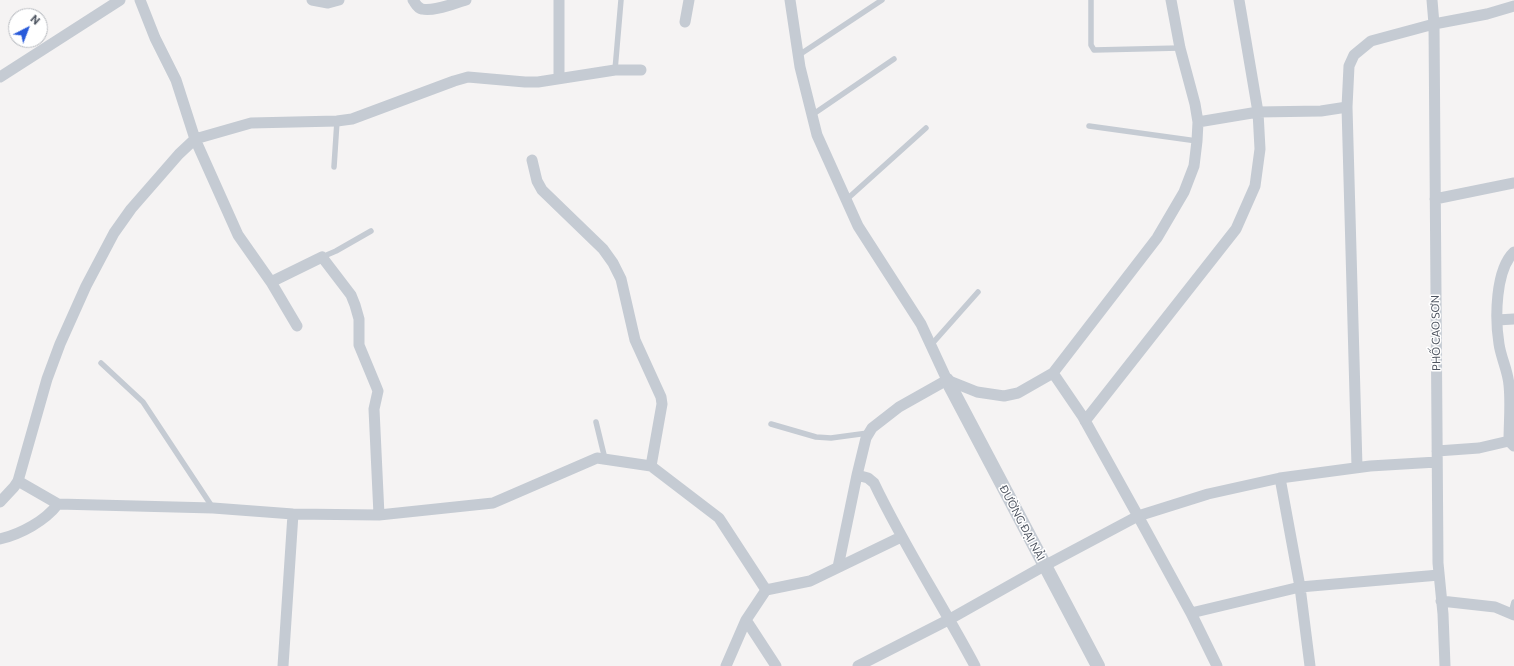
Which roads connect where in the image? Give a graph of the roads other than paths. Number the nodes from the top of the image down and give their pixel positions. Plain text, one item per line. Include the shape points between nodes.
1 (120, 0) edge
2 (140, 0) edge
3 (312, 0) edge
4 (339, 0) edge
5 (413, 0) edge
6 (466, 0) edge
7 (559, 0) edge
8 (621, 0) edge
9 (689, 0) edge
10 (790, 0) edge
11 (882, 0) edge
12 (1091, 0) edge
13 (1171, 0) edge
14 (1239, 0) edge
15 (1432, 0) edge
16 (1514, 6) edge
17 (685, 22) dead end
18 (1434, 24) junction
19 (1180, 48) junction
20 (799, 55) junction
21 (894, 59) dead end
22 (615, 70) junction
23 (641, 70) dead end
24 (0, 77) edge
25 (560, 78) junction
26 (1347, 107) junction
27 (1258, 112) junction
28 (812, 115) junction
29 (337, 122) junction
30 (1198, 122) junction
31 (1089, 126) dead end
32 (926, 128) dead end
33 (195, 139) junction
34 (1197, 142) junction
35 (532, 160) dead end
36 (334, 167) dead end
37 (1514, 183) edge
38 (1435, 199) junction
39 (846, 200) junction
40 (371, 231) dead end
41 (1514, 252) edge
42 (322, 256) junction
43 (271, 282) junction
44 (978, 292) dead end
45 (1514, 319) edge
46 (1497, 320) junction
47 (297, 326) dead end
48 (931, 345) junction
49 (101, 363) dead end
50 (1054, 373) junction
51 (947, 380) junction
52 (1512, 383) edge
53 (1085, 421) junction
54 (596, 422) dead end
55 (771, 424) dead end
56 (868, 433) junction
57 (1512, 443) edge
58 (1437, 456) junction
59 (605, 458) junction
60 (651, 466) junction
61 (1357, 467) junction
62 (857, 475) junction
63 (1280, 478) junction
64 (18, 480) junction
65 (0, 502) edge
66 (58, 504) junction
67 (214, 508) junction
68 (293, 514) junction
69 (379, 515) junction
70 (1138, 516) junction
71 (901, 537) junction
72 (0, 539) edge
73 (1044, 566) junction
74 (838, 567) junction
75 (1440, 575) junction
76 (1300, 587) junction
77 (766, 590) junction
78 (1441, 601) junction
79 (1514, 602) edge
80 (1191, 613) junction
81 (1513, 614) edge
82 (950, 619) junction
83 (746, 620) junction
84 (876, 662) edge
85 (283, 666) edge
86 (726, 666) edge
87 (776, 666) edge
88 (858, 666) edge
89 (974, 666) edge
90 (1098, 666) edge
91 (1217, 666) edge
92 (1310, 666) edge
93 (1445, 666) edge

1 - 24 street
2 - 33 street via 176,80
3 - 4 street via 328,3
5 - 6 street via 423,9 434,9
7 - 25 street
8 - 22 lane
9 - 17 street
10 - 20 street
11 - 20 lane
12 - 19 lane via 1094,50
13 - 19 street
14 - 27 street
15 - 18 street, PHỐ CAO SƠN
16 - 18 street
18 - 26 street via 1371,41 1354,55 1349,66
18 - 38 street, PHỐ CAO SƠN
19 - 30 street
20 - 28 street
21 - 28 lane
22 - 23 street
22 - 25 street
25 - 29 street via 525,82 468,78 454,80 352,119
26 - 27 street via 1321,111
26 - 61 street
27 - 30 street
27 - 53 street via 1260,149 1255,186 1236,229
28 - 39 street via 817,135
29 - 33 street via 251,123
29 - 36 lane
30 - 34 street
31 - 34 lane
32 - 39 lane
33 - 43 street via 238,235
33 - 64 street via 131,209 114,233 86,286 47,379
34 - 50 street via 1194,166 1184,192 1157,238
35 - 60 street via 542,190 603,250 621,279 635,340 661,397
37 - 38 street
38 - 58 street, PHỐ CAO SƠN
39 - 48 street via 858,226 921,324
40 - 42 lane
41 - 46 street via 1503,271 1498,293
42 - 43 street
42 - 69 street via 356,305 359,345 378,391 374,409
43 - 47 street
44 - 48 lane
45 - 46 street
46 - 52 street via 1499,344
48 - 51 street
49 - 67 lane via 143,402
50 - 51 street via 1018,393 1004,396 977,392
50 - 53 street
51 - 56 street via 899,407
51 - 73 street, ĐƯỜNG ĐẠI NẢI
52 - 57 street
53 - 70 street
54 - 59 lane
55 - 56 lane via 816,437 831,438
56 - 62 street
57 - 58 street
58 - 61 street
58 - 75 street, PHỐ CAO SƠN
59 - 60 street
59 - 69 street via 588,460 492,503
60 - 77 street via 719,518
61 - 63 street
62 - 71 street via 871,480
62 - 74 street
63 - 70 street via 1208,494
63 - 76 street
64 - 65 street
64 - 66 street
66 - 67 street
66 - 72 street via 51,514 14,536
67 - 68 street
68 - 69 street
68 - 85 street
70 - 73 street
70 - 80 street
71 - 74 street
71 - 82 street
73 - 82 street
73 - 90 street, ĐƯỜNG ĐẠI NẢI
74 - 77 street via 810,581
75 - 76 street
75 - 78 street, PHỐ CAO SƠN
76 - 80 street
76 - 92 street
77 - 83 street
78 - 81 street via 1495,607
78 - 93 street, PHỐ CAO SƠN
79 - 81 lane
80 - 91 street
82 - 84 street
82 - 89 street
83 - 86 street
83 - 87 street
84 - 88 street

